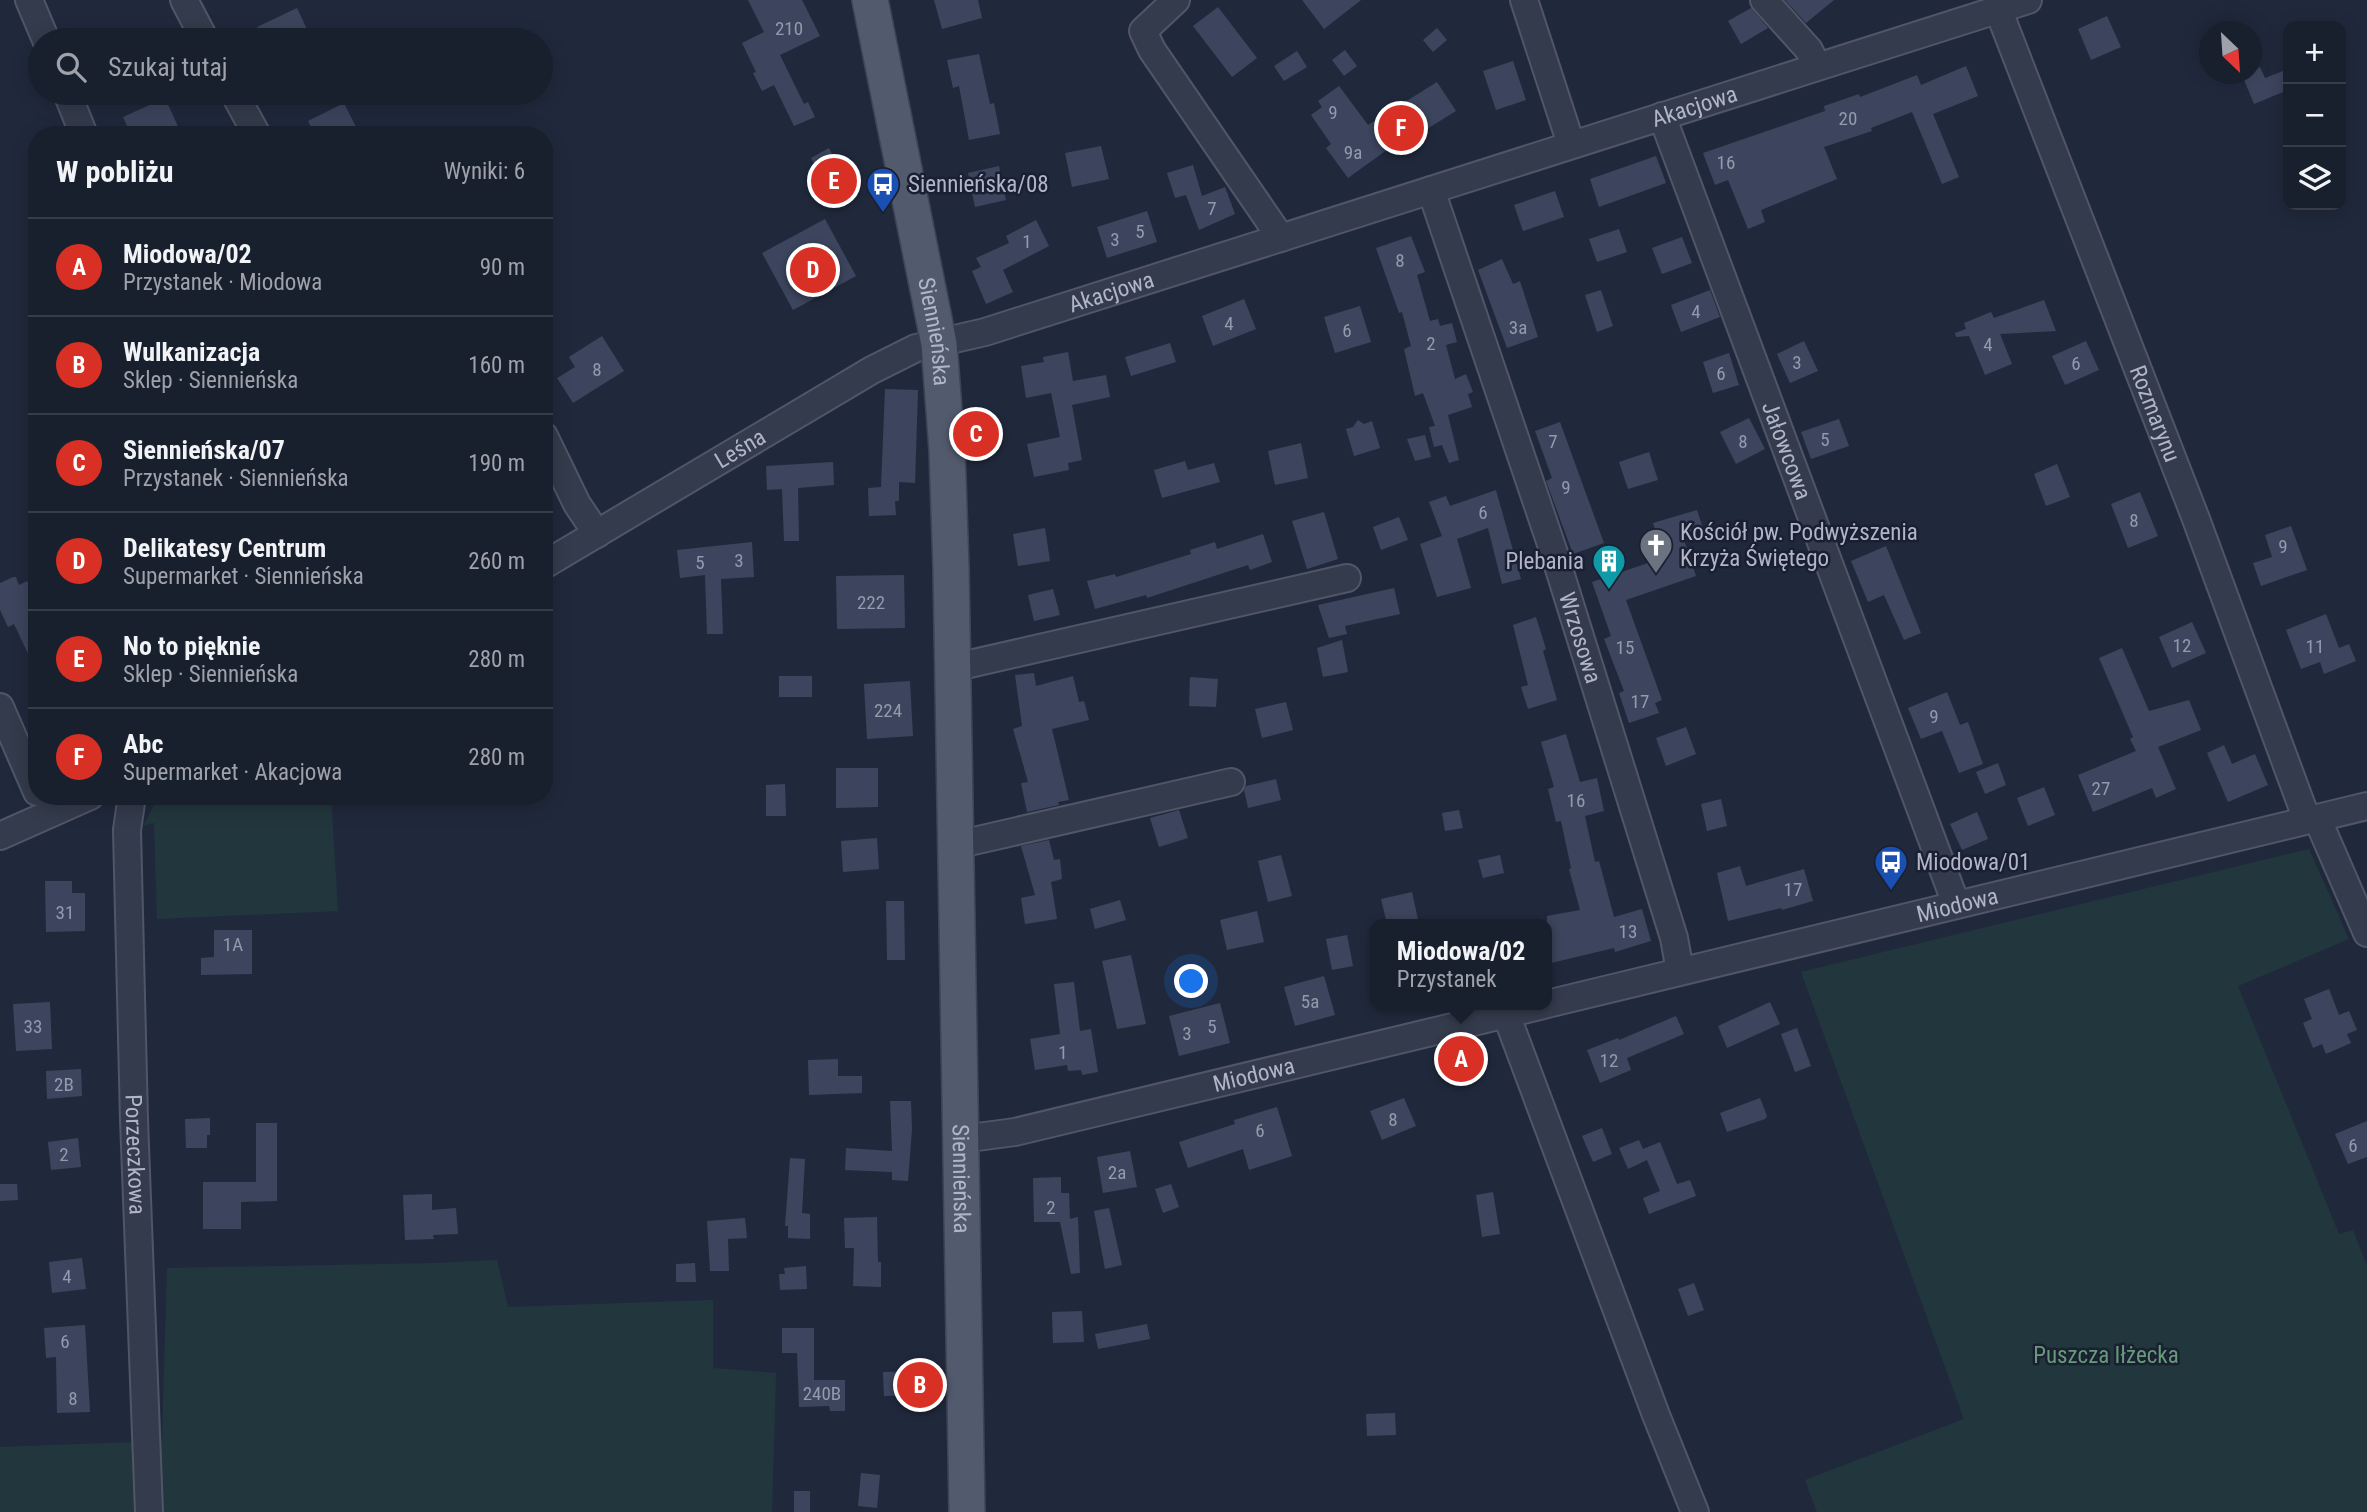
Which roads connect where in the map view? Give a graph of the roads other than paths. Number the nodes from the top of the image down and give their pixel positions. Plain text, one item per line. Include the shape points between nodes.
1 (29, 0) edge
2 (184, 0) edge
3 (870, 0) edge
4 (1175, 0) edge
5 (1524, 0) edge
6 (1764, 0) edge
7 (2028, 0) edge
8 (1998, 9) junction
9 (41, 28) edge
10 (199, 28) edge
11 (1817, 66) junction
12 (72, 105) edge
13 (241, 105) edge
14 (1662, 116) junction
15 (80, 126) edge
16 (252, 126) edge
17 (1571, 144) junction
18 (1431, 190) junction
19 (1280, 238) junction
20 (939, 344) junction
21 (553, 455) edge
22 (597, 534) junction
23 (553, 560) edge
24 (1347, 579) dead end
25 (952, 668) junction
26 (0, 707) edge
27 (28, 771) edge
28 (1231, 782) dead end
29 (36, 805) edge
30 (130, 805) edge
31 (2367, 806) edge
32 (2312, 819) junction
33 (0, 836) edge
34 (956, 845) junction
35 (1956, 904) junction
36 (2367, 933) edge
37 (1680, 971) junction
38 (1552, 1002) edge
39 (1522, 1010) edge
40 (1506, 1014) junction
41 (962, 1139) junction
42 (149, 1512) edge
43 (967, 1512) edge
44 (1695, 1512) edge

1 - 9 street
2 - 10 street
3 - 20 main road, Siennieńska
4 - 19 street via 1143,31
5 - 17 street
6 - 11 street via 1809,50
7 - 8 street, Akacjowa
8 - 11 street, Akacjowa
8 - 32 street, Rozmarynu
11 - 14 street, Akacjowa
12 - 15 street
13 - 16 street
14 - 17 street, Akacjowa
14 - 35 street, Jałowcowa
17 - 18 street, Akacjowa
18 - 19 street, Akacjowa
18 - 37 street, Wrzosowa via 1555,556 1674,938
19 - 20 street, Akacjowa
20 - 22 street, Leśna via 916,348 872,370
20 - 25 main road, Siennieńska via 948,463
21 - 22 street
22 - 23 street, Leśna
24 - 25 street
25 - 34 main road, Siennieńska
26 - 27 street
28 - 34 street
29 - 33 street
30 - 42 street, Porzeczkowa via 134,1121
31 - 32 street, Miodowa
32 - 35 street, Miodowa
32 - 36 street, Rozmarynu
34 - 41 main road, Siennieńska
35 - 37 street, Miodowa
37 - 38 street, Miodowa
39 - 40 street, Miodowa
40 - 41 street, Miodowa via 1015,1132
40 - 44 street
41 - 43 main road, Siennieńska

